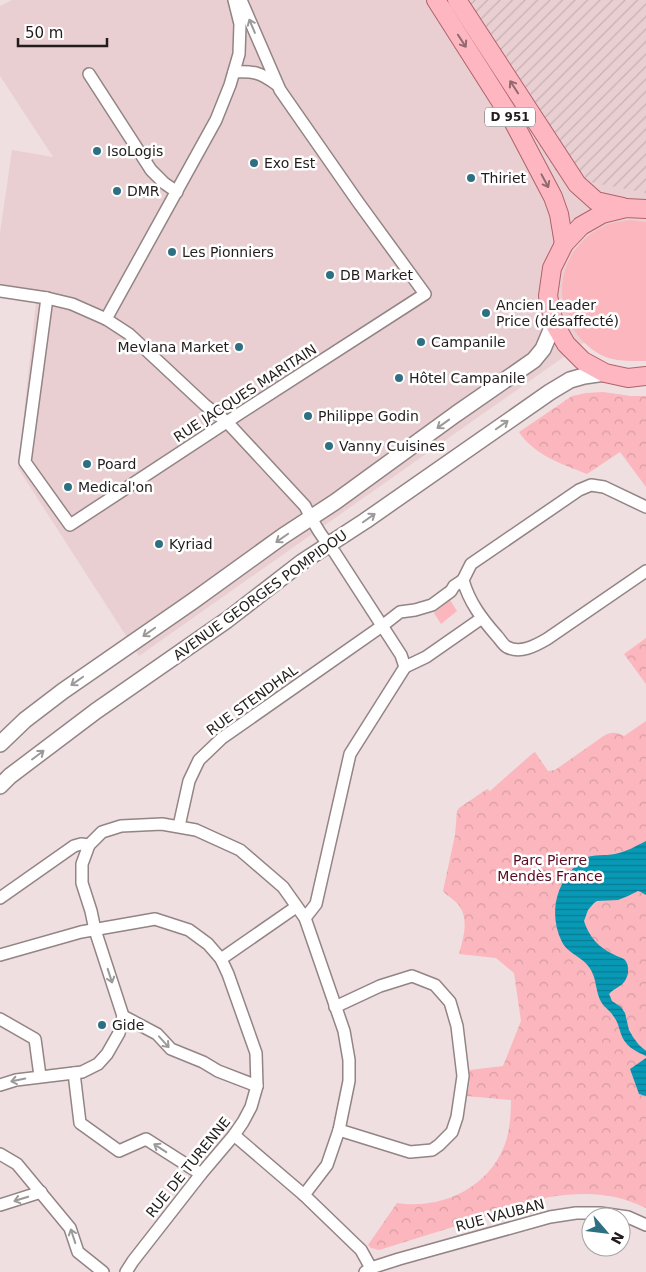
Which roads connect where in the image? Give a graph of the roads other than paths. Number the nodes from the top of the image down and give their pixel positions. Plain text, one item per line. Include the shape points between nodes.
1 (234, 0) edge
2 (241, 0) edge
3 (436, 0) edge
4 (457, 0) edge
5 (239, 45) junction
6 (265, 57) junction
7 (234, 72) junction
8 (89, 74) dead end
9 (277, 85) junction
10 (177, 192) junction
11 (626, 208) junction
12 (646, 209) edge
13 (564, 244) junction
14 (0, 291) edge
15 (47, 298) junction
16 (106, 320) junction
17 (554, 323) junction
18 (604, 373) junction
19 (646, 376) edge
20 (227, 422) junction
21 (646, 507) edge
22 (311, 518) junction
23 (328, 545) junction
24 (646, 571) edge
25 (463, 580) junction
26 (482, 618) junction
27 (382, 626) junction
28 (405, 667) junction
29 (0, 744) edge
30 (0, 786) edge
31 (179, 826) junction
32 (89, 845) junction
33 (0, 898) edge
34 (296, 907) junction
35 (305, 918) junction
36 (95, 930) junction
37 (0, 955) edge
38 (221, 959) junction
39 (335, 1006) junction
40 (123, 1016) junction
41 (0, 1019) edge
42 (74, 1073) junction
43 (40, 1076) junction
44 (0, 1085) edge
45 (257, 1086) junction
46 (339, 1130) junction
47 (234, 1135) junction
48 (0, 1154) edge
49 (201, 1174) junction
50 (41, 1192) junction
51 (304, 1195) junction
52 (0, 1205) edge
53 (646, 1225) edge
54 (368, 1270) edge
55 (103, 1272) edge
56 (126, 1272) edge

1 - 5 street via 240,24
6 -> 2 street, RUE JACQUES MARITAIN
3 -> 13 main road, D 951 via 513,121 554,196
11 -> 4 main road, D 951 via 596,201 577,184
5 - 6 street via 250,45
5 - 7 street
6 - 9 street, RUE JACQUES MARITAIN
7 - 9 street, RUE JACQUES MARITAIN via 258,73
7 - 10 street via 216,120
8 - 10 street via 151,170
9 - 20 street, RUE JACQUES MARITAIN via 426,294
10 - 16 street
11 - 12 main road
11 - 13 main road via 602,214 581,226
13 - 17 main road via 552,268 548,296
14 - 15 street
15 - 16 street via 72,304
15 - 20 street, RUE JACQUES MARITAIN via 25,462 70,525
16 - 20 street via 129,334
17 - 18 main road via 577,356
17 -> 22 main road via 543,349 534,360
18 - 19 main road via 628,378
23 -> 18 main road, AVENUE GEORGES POMPIDOU via 550,392 570,380
20 - 22 street via 305,506
21 - 25 street, RUE STENDHAL via 604,487 585,487 471,564
22 - 23 street
22 -> 29 main road via 63,691
23 - 27 street
30 -> 23 main road, AVENUE GEORGES POMPIDOU via 96,711
24 - 26 street via 535,646 521,650 506,647
25 - 26 street via 467,594
25 - 27 street, RUE STENDHAL via 432,605 400,612
26 - 28 street via 426,657
27 - 28 street
27 - 31 street, RUE STENDHAL via 222,738 199,760 188,781
28 - 35 street via 350,754 316,904
31 - 32 street via 121,826 102,832
31 - 34 street via 196,830 240,850 283,887
32 - 33 street via 74,846
32 - 36 street via 82,864 82,884
34 - 35 street
34 - 38 street
35 - 39 street
36 - 37 street, RUE DE TURENNE
36 - 38 street, RUE DE TURENNE via 155,919 188,930 208,944
36 -> 40 street
38 - 45 street, RUE DE TURENNE via 256,1053
39 - 46 street via 349,1060 349,1081
39 - 46 street via 412,976 435,985 450,1002 457,1026 463,1076 452,1132 432,1150 410,1152
40 - 42 street via 119,1032 107,1054 98,1064
40 -> 45 street via 157,1034 171,1050
41 - 43 street via 35,1038
42 - 43 street
49 -> 42 street via 146,1139 119,1151 80,1123
43 -> 44 street
45 - 47 street, RUE DE TURENNE via 244,1122
46 - 51 street via 327,1165
47 - 49 street, RUE DE TURENNE
47 - 51 street
48 - 50 street via 17,1164
49 - 56 street, RUE DE TURENNE
50 -> 52 street
55 -> 50 street via 78,1252 70,1228
51 - 54 street via 361,1250
53 - 54 street, RUE VAUBAN via 628,1217 600,1213 550,1216

